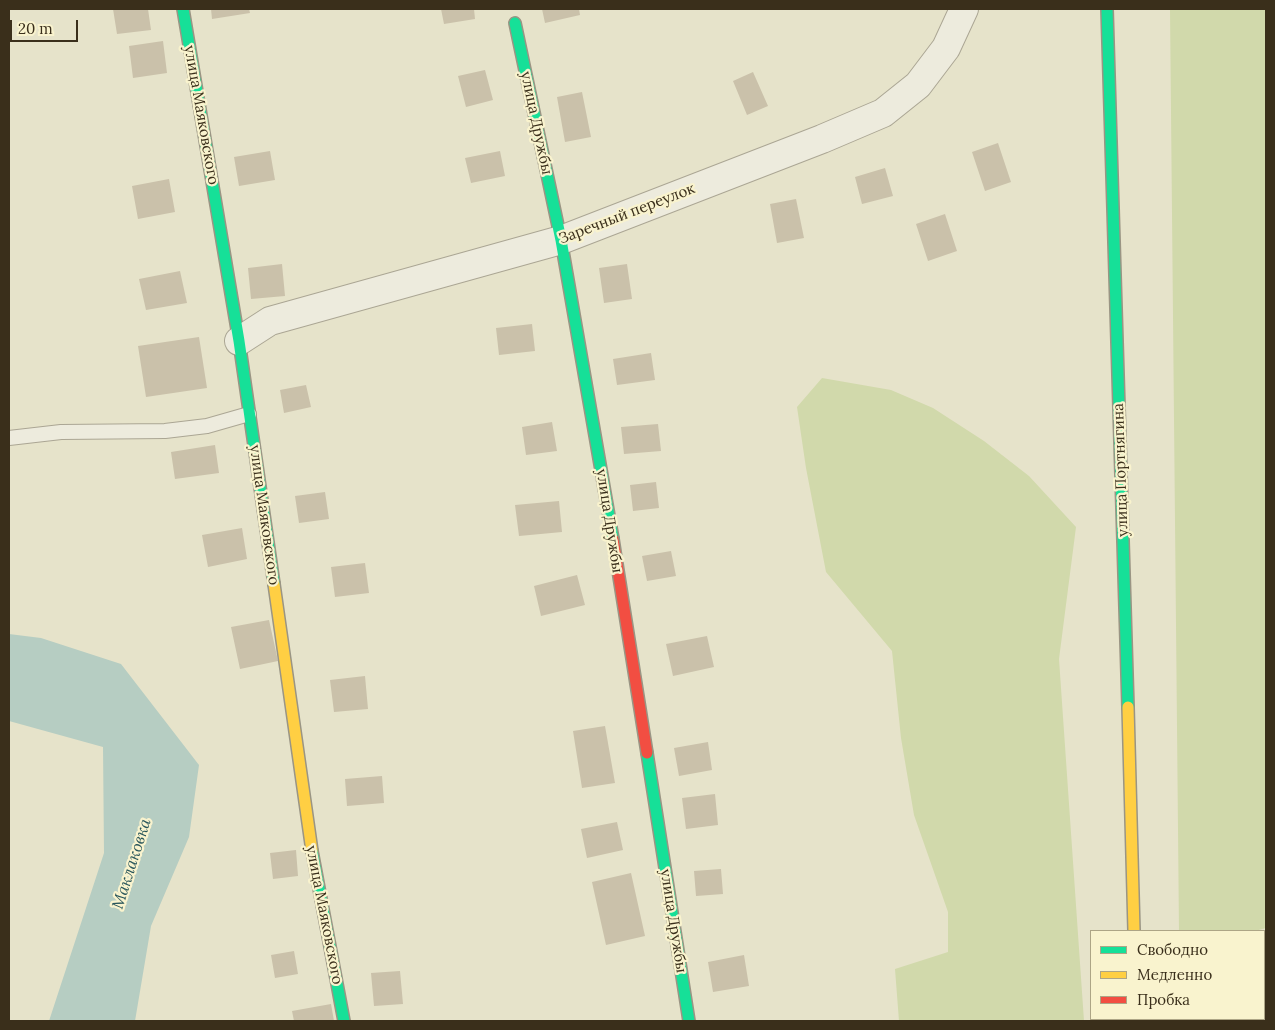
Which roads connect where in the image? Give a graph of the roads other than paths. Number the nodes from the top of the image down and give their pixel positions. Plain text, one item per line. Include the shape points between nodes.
1 (183, 9) edge
2 (964, 9) edge
3 (1107, 9) edge
4 (515, 23) dead end
5 (561, 240) junction
6 (240, 341) junction
7 (249, 414) junction
8 (9, 438) edge
9 (1134, 930) edge
10 (344, 1021) edge
11 (689, 1021) edge

1 - 6 street, улица Маяковского
2 - 5 street, Заречный переулок via 946,48 918,85 882,113
3 - 9 street, улица Портнягина
4 - 5 street, улица Дружбы
5 - 6 street, Заречный переулок via 270,321
5 - 11 street, улица Дружбы
6 - 7 street, улица Маяковского
7 - 8 lane via 206,426 165,432 61,432
7 - 10 street, улица Маяковского via 309,832

